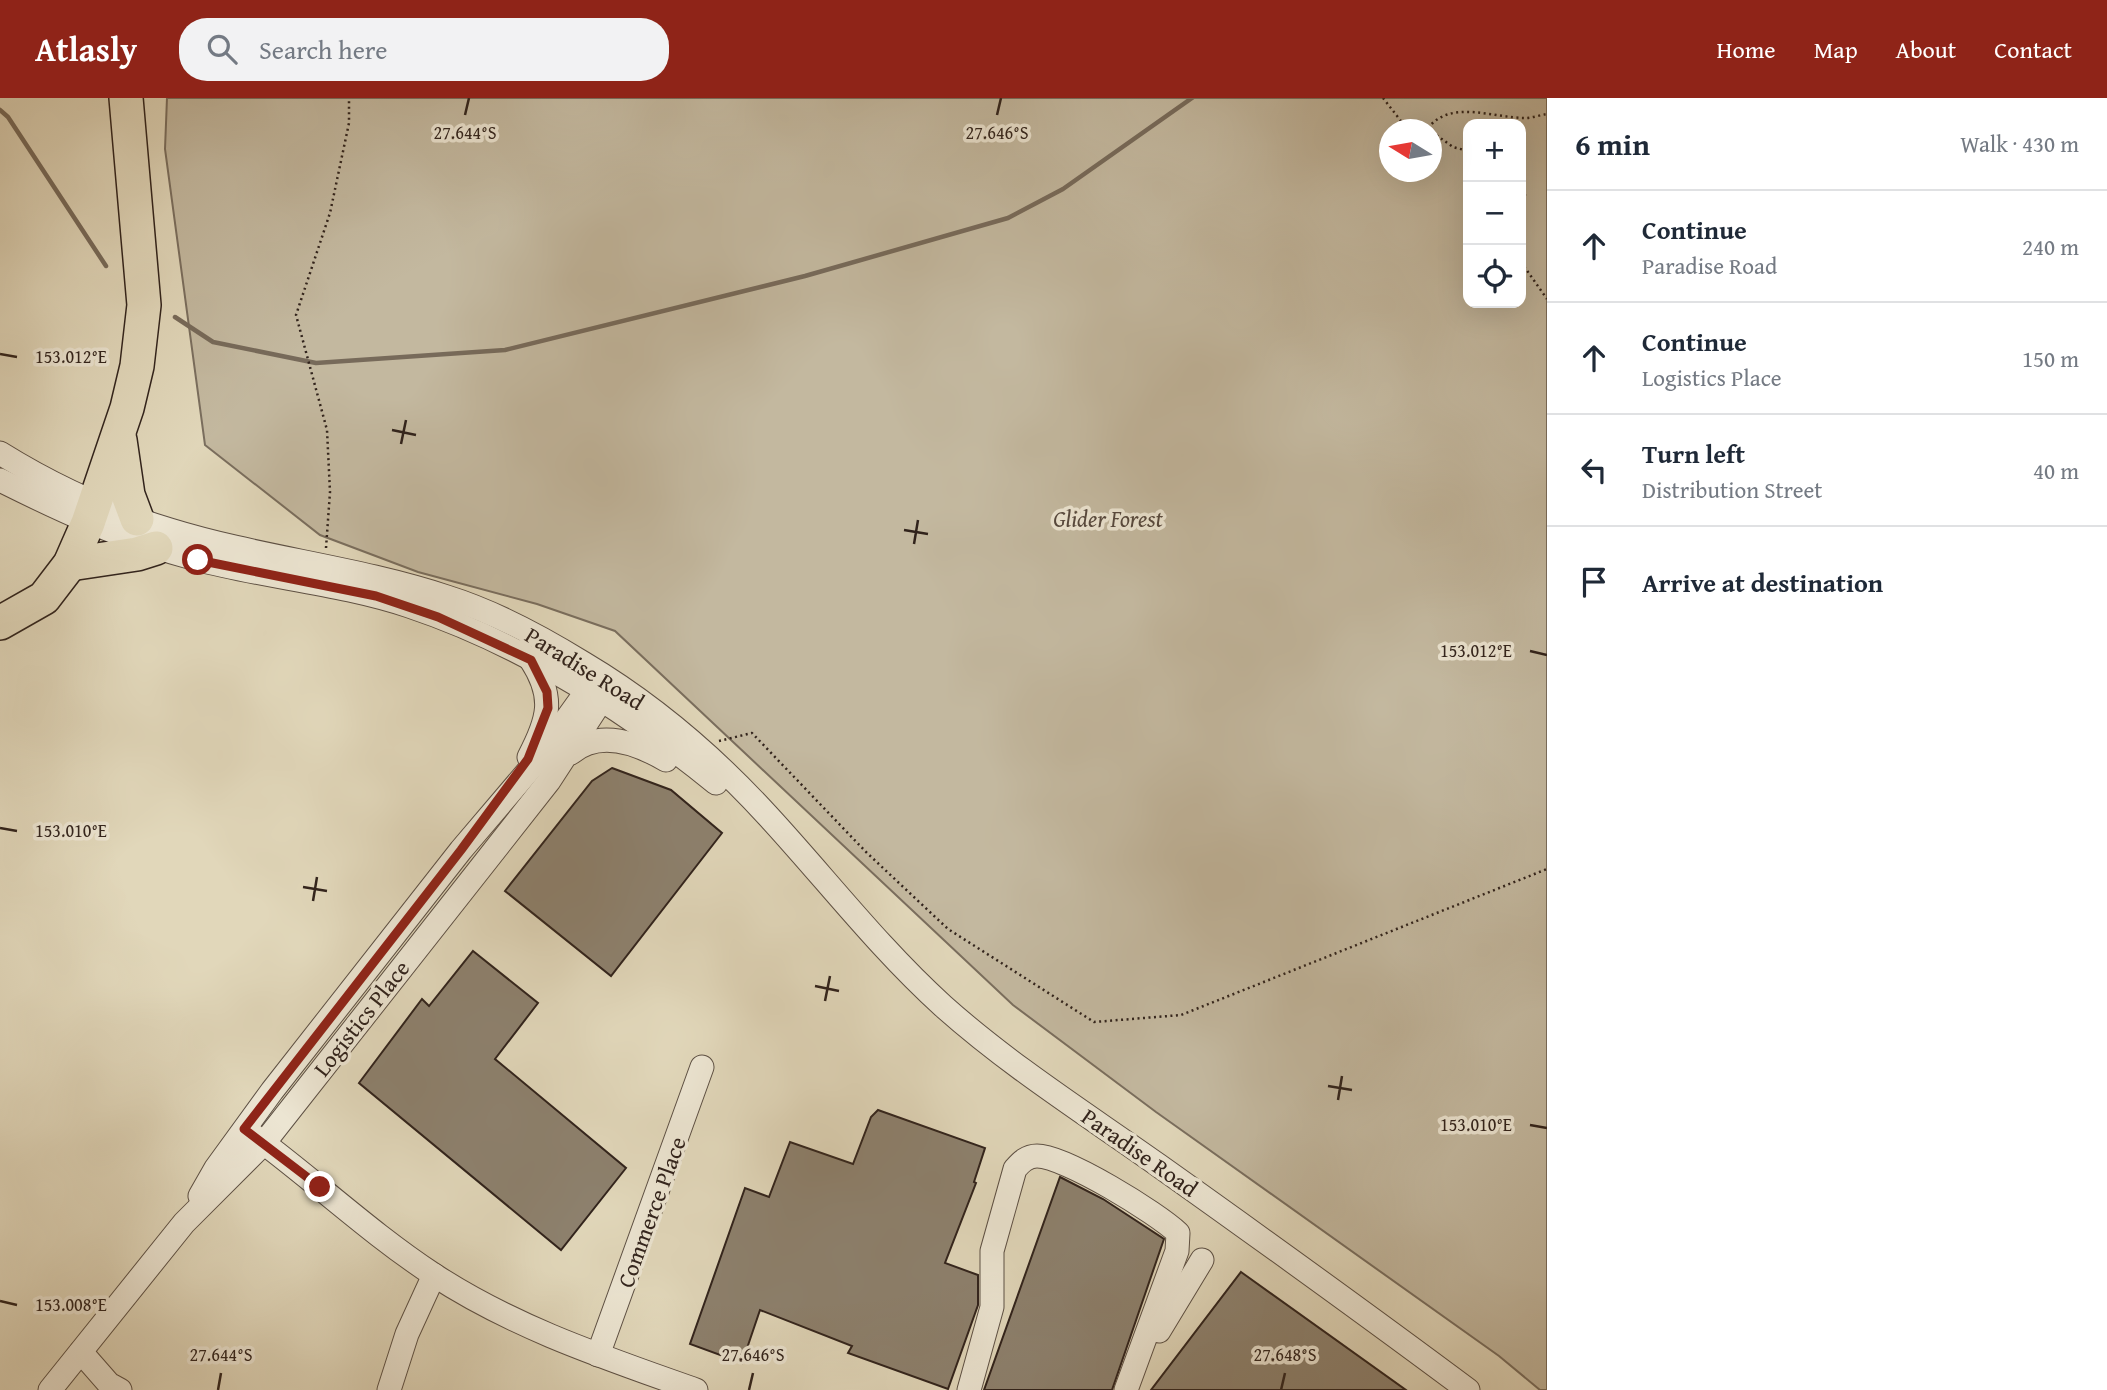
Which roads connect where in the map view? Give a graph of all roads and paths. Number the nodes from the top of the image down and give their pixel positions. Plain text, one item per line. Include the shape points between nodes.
1 (126, 98) edge
2 (349, 98) edge
3 (1383, 98) edge
4 (1547, 114) edge
5 (1399, 119) edge
6 (1435, 119) edge
7 (1442, 139) edge
8 (1463, 150) edge
9 (1526, 269) edge
10 (1547, 299) edge
11 (119, 434) junction
12 (0, 453) edge
13 (0, 480) edge
14 (91, 513) junction
15 (137, 519) junction
16 (156, 548) junction
17 (70, 564) junction
18 (325, 565) junction
19 (0, 623) edge
20 (531, 660) junction
21 (606, 678) junction
22 (594, 697) junction
23 (697, 747) junction
24 (565, 759) junction
25 (529, 806) junction
26 (743, 806) junction
27 (461, 850) junction
28 (1547, 869) edge
29 (832, 889) junction
30 (702, 1067) dead end
31 (244, 1129) junction
32 (264, 1143) junction
33 (184, 1223) junction
34 (1202, 1260) dead end
35 (434, 1275) junction
36 (81, 1352) junction
37 (598, 1355) junction
38 (50, 1390) edge
39 (120, 1390) edge
40 (389, 1390) edge
41 (696, 1390) edge
42 (969, 1390) edge
43 (1126, 1390) edge
44 (1137, 1390) edge
45 (1468, 1390) edge

1 - 11 highway via 144,305 137,366
2 - 18 path via 349,123 330,213 296,315 327,430 330,492
3 - 5 path
4 - 6 path via 1526,118 1455,112
7 - 8 path
9 - 10 path
11 - 14 highway
11 - 15 highway via 128,495
12 - 14 street, Paradise Road
13 - 14 street, Paradise Road
14 - 15 street, Paradise Road
14 - 16 street, Paradise Road
14 - 17 highway
15 - 18 street, Paradise Road
16 - 17 highway
16 - 20 street, Paradise Road via 376,596 438,617
17 - 19 highway via 44,598
18 - 21 street, Paradise Road via 453,599 520,628
20 - 22 street, Paradise Road
20 - 27 street, Paradise Road via 547,692 548,708 537,740
21 - 22 street, Logistics Place
21 - 23 street, Paradise Road
22 - 24 street, Logistics Place
22 - 26 street, Paradise Road via 702,771
22 - 27 street, Logistics Place
23 - 28 path via 752,733 866,852 948,929 1094,1022 1181,1015
23 - 29 street, Paradise Road via 766,814
24 - 25 street, Logistics Place
24 - 26 street via 581,744 595,740 638,746
25 - 31 street, Logistics Place via 491,844 273,1119 260,1130
25 - 32 street, Logistics Place
26 - 29 street, Paradise Road
27 - 31 street, Logistics Place
29 - 45 street, Paradise Road via 905,969 979,1035
30 - 37 street, Commerce Place
31 - 32 street
31 - 33 street, Logistics Place
32 - 33 street, Logistics Place
32 - 35 street
33 - 36 street, Logistics Place
34 - 44 street via 1157,1333
35 - 37 street via 532,1329
35 - 40 street via 407,1334
36 - 38 street, Logistics Place
36 - 39 street
37 - 41 street
42 - 43 street via 992,1307 992,1251 1015,1169 1037,1156 1075,1167 1178,1233 1177,1251

